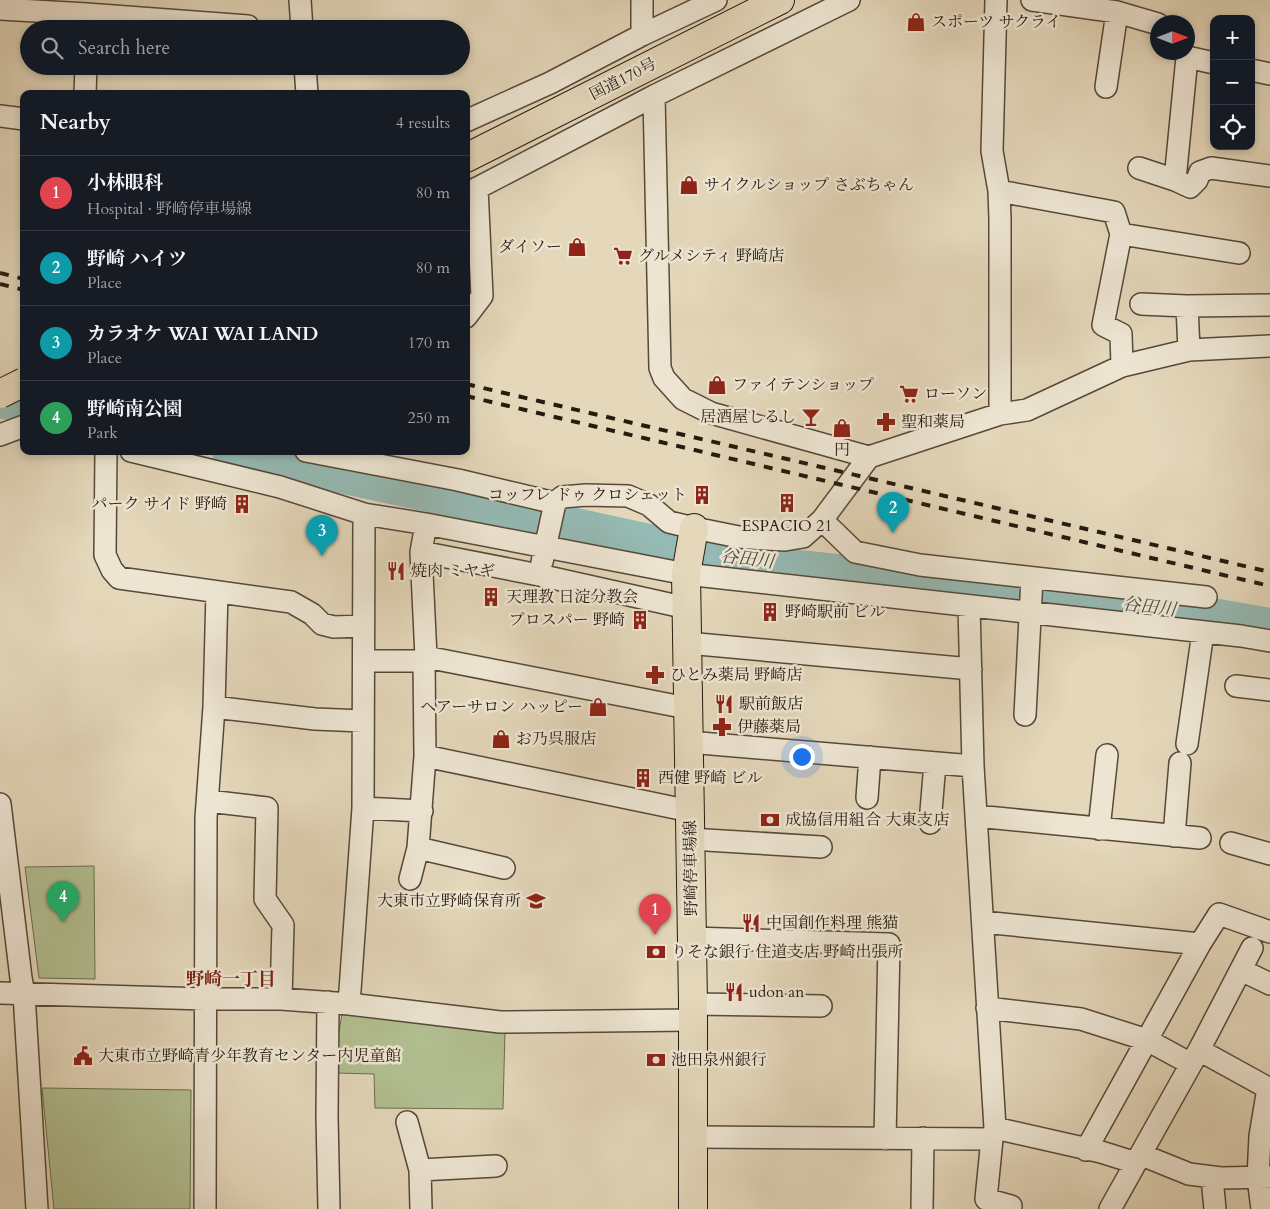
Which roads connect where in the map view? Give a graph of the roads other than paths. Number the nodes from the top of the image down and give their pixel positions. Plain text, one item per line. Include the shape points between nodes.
1 (300, 0) edge
2 (642, 0) edge
3 (716, 0) edge
4 (780, 0) edge
5 (849, 0) edge
6 (996, 0) edge
7 (1032, 0) edge
8 (0, 9) edge
9 (1117, 12) junction
10 (80, 20) edge
11 (301, 20) edge
12 (1150, 22) edge
13 (642, 35) junction
14 (1195, 58) edge
15 (1185, 60) edge
16 (1210, 62) edge
17 (1255, 71) edge
18 (1270, 74) edge
19 (86, 75) edge
20 (306, 75) edge
21 (1106, 88) dead end
22 (85, 90) edge
23 (307, 90) edge
24 (654, 96) junction
25 (0, 116) edge
26 (20, 118) edge
27 (470, 119) edge
28 (470, 156) edge
29 (1139, 168) dead end
30 (1270, 176) edge
31 (1175, 180) junction
32 (998, 190) junction
33 (472, 191) edge
34 (1121, 234) junction
35 (1238, 253) dead end
36 (1141, 304) dead end
37 (1270, 305) edge
38 (1187, 306) junction
39 (470, 312) edge
40 (1270, 346) edge
41 (1189, 350) junction
42 (1122, 366) junction
43 (0, 382) edge
44 (20, 384) edge
45 (20, 386) edge
46 (0, 394) edge
47 (1000, 414) junction
48 (20, 426) edge
49 (0, 435) edge
50 (106, 455) edge
51 (148, 455) edge
52 (327, 455) edge
53 (869, 457) junction
54 (554, 508) junction
55 (364, 514) junction
56 (822, 520) junction
57 (426, 524) junction
58 (693, 534) junction
59 (546, 540) junction
60 (420, 552) junction
61 (687, 571) junction
62 (539, 575) junction
63 (1032, 578) junction
64 (217, 592) junction
65 (1206, 597) dead end
66 (969, 606) junction
67 (687, 608) junction
68 (1030, 613) junction
69 (363, 626) junction
70 (1203, 632) junction
71 (1270, 641) edge
72 (687, 643) junction
73 (425, 659) junction
74 (364, 661) junction
75 (971, 669) junction
76 (1236, 686) dead end
77 (1270, 690) edge
78 (214, 707) junction
79 (687, 708) junction
80 (1025, 715) dead end
81 (363, 721) junction
82 (688, 742) junction
83 (1107, 755) dead end
84 (426, 756) junction
85 (870, 758) junction
86 (935, 763) junction
87 (973, 766) junction
88 (867, 798) dead end
89 (208, 801) junction
90 (0, 804) edge
91 (363, 808) junction
92 (422, 811) junction
93 (690, 811) junction
94 (976, 816) junction
95 (930, 822) dead end
96 (1099, 828) junction
97 (1174, 836) junction
98 (1200, 838) dead end
99 (690, 840) junction
100 (1231, 843) dead end
101 (821, 846) dead end
102 (418, 848) junction
103 (1270, 854) edge
104 (504, 868) dead end
105 (410, 879) dead end
106 (983, 922) junction
107 (1270, 932) edge
108 (692, 938) junction
109 (1200, 944) junction
110 (1252, 948) dead end
111 (1241, 970) junction
112 (1270, 984) edge
113 (0, 993) edge
114 (24, 994) junction
115 (281, 998) junction
116 (205, 999) junction
117 (339, 1003) junction
118 (821, 1006) dead end
119 (987, 1008) junction
120 (693, 1012) junction
121 (1147, 1040) junction
122 (1195, 1057) junction
123 (407, 1122) dead end
124 (993, 1133) junction
125 (693, 1137) junction
126 (923, 1138) junction
127 (885, 1139) junction
128 (1086, 1150) junction
129 (1139, 1159) junction
130 (496, 1166) dead end
131 (420, 1170) junction
132 (1264, 1177) edge
133 (1212, 1178) junction
134 (1011, 1206) dead end
135 (37, 1209) edge
136 (205, 1209) edge
137 (329, 1209) edge
138 (421, 1209) edge
139 (693, 1209) edge
140 (922, 1209) edge
141 (1110, 1209) edge
142 (1215, 1209) edge
143 (1262, 1209) edge

1 - 11 street
2 - 13 street
3 - 13 street
4 - 28 main road, 国道170号
5 - 24 street
6 - 32 street via 992,152
7 - 9 street
8 - 10 street
9 - 12 street
9 - 21 street
13 - 27 street via 550,83
14 - 16 street
15 - 31 street
17 - 18 street
19 - 22 street
20 - 23 street
24 - 33 street
24 - 53 street via 660,368 664,378 683,399 711,413
25 - 26 street
29 - 31 street
30 - 31 street via 1211,168 1200,172 1190,187
32 - 34 street via 1114,212
32 - 47 street
33 - 39 street via 482,296
34 - 35 street
34 - 42 street via 1103,325 1121,334
36 - 38 street
37 - 38 street
38 - 41 street
40 - 41 street
41 - 42 street
42 - 47 street via 1027,410
43 - 45 street
44 - 46 main road, bridge
47 - 53 street
48 - 49 street
50 - 64 street via 105,555 112,570 119,578
51 - 55 street via 280,487
52 - 54 street via 458,480
53 - 56 street
54 - 58 street via 562,498 628,496 649,505 670,522
54 - 59 street
55 - 57 street
55 - 69 street
56 - 58 street via 803,537 785,540
56 - 63 street via 855,552 920,565
57 - 59 street
57 - 60 street
58 - 61 main road, 野崎停車場線
59 - 61 street
59 - 62 street
60 - 62 street
60 - 73 street
61 - 66 street
61 - 67 main road, 野崎停車場線
62 - 67 street
63 - 65 street
63 - 68 street
64 - 69 street via 291,602 322,624
64 - 78 street
66 - 68 street
66 - 75 street
67 - 72 main road, 野崎停車場線
68 - 70 street
68 - 80 street
69 - 74 street
70 - 71 street
70 - 97 street
72 - 75 street
72 - 79 main road, 野崎停車場線
73 - 74 street
73 - 79 street
73 - 84 street
74 - 81 street
75 - 87 street
76 - 77 street
78 - 81 street
78 - 89 street
79 - 82 main road, 野崎停車場線
81 - 91 street
82 - 85 street
82 - 93 main road, 野崎停車場線
83 - 96 street
84 - 92 street
84 - 93 street
85 - 86 street
85 - 88 street
86 - 87 street
86 - 95 street
87 - 94 street
89 - 115 street via 267,808 265,899 284,925
89 - 116 street
90 - 114 street
91 - 92 street
91 - 117 street
92 - 102 street
93 - 99 main road, 野崎停車場線
94 - 96 street
94 - 106 street
96 - 97 street
97 - 98 street
99 - 101 street
99 - 108 main road, 野崎停車場線
100 - 103 street
102 - 104 street
102 - 105 street
106 - 109 street
106 - 119 street
107 - 109 street via 1219,914
108 - 120 main road, 野崎停車場線
108 - 127 street via 889,944
109 - 121 street
110 - 111 street
111 - 112 street
111 - 122 street
113 - 114 street
114 - 116 street
114 - 135 street
115 - 116 street
115 - 117 street
116 - 136 street
117 - 120 street via 500,1022
117 - 137 street via 327,1116
118 - 120 street
119 - 121 street via 1081,1019
119 - 124 street
120 - 125 main road, 野崎停車場線
121 - 122 street
121 - 128 street
122 - 129 street
122 - 132 street via 1268,1088 1260,1136
123 - 131 street
124 - 126 street
124 - 128 street
124 - 134 street via 986,1199
125 - 127 street
125 - 139 main road, 野崎停車場線
126 - 127 street
126 - 140 street
128 - 129 street
129 - 133 street
129 - 141 street
130 - 131 street
131 - 138 street
132 - 133 street
132 - 143 street
133 - 142 street

